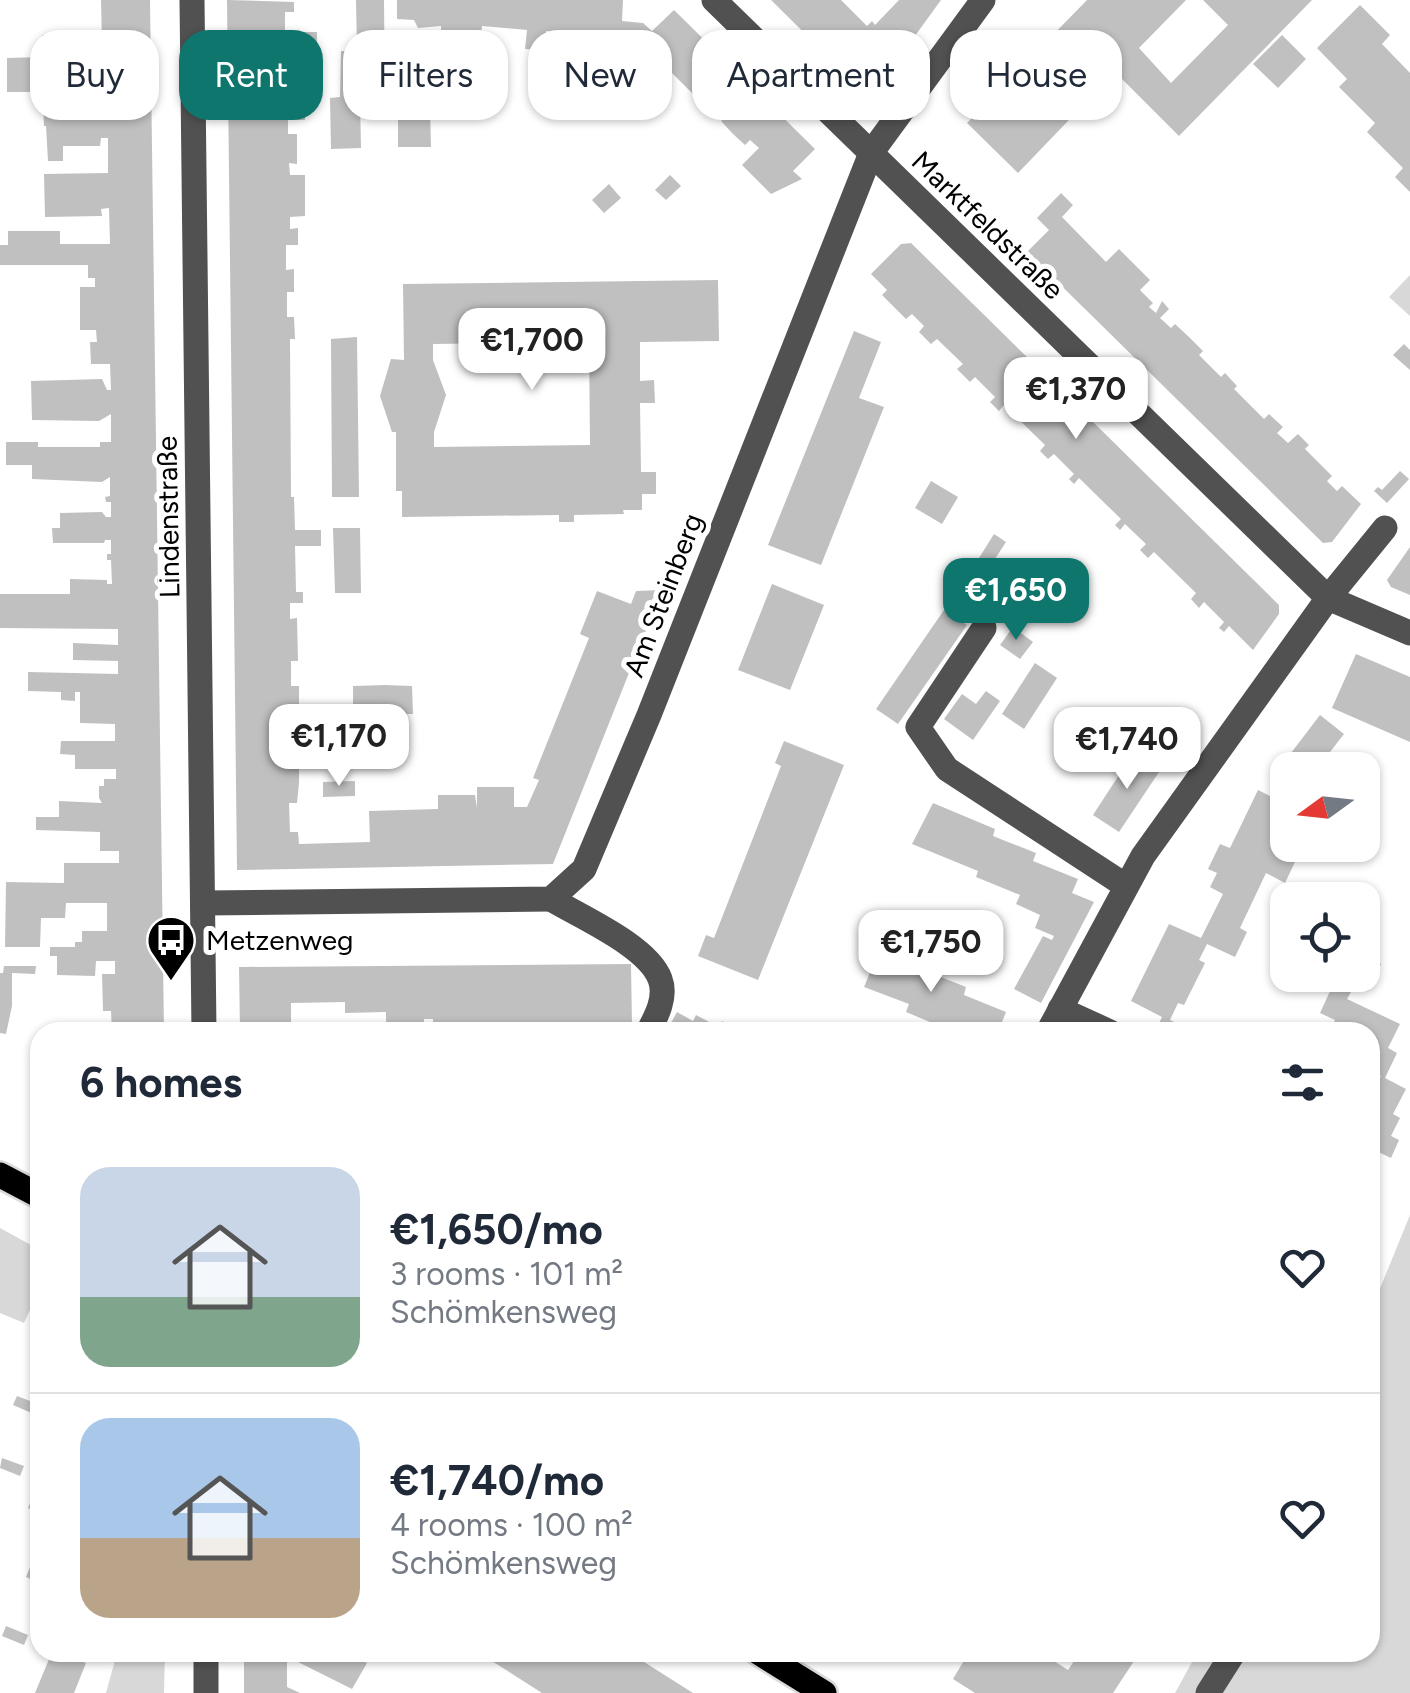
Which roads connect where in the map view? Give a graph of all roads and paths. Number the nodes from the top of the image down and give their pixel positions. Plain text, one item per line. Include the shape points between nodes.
1 (192, 0) edge
2 (714, 0) edge
3 (984, 0) edge
4 (871, 154) junction
5 (1385, 528) dead end
6 (1328, 598) junction
7 (984, 628) dead end
8 (1410, 633) edge
9 (1126, 886) junction
10 (551, 899) junction
11 (202, 903) junction
12 (1060, 1008) junction
13 (204, 1022) edge
14 (653, 1022) edge
15 (1053, 1022) edge
16 (1089, 1022) edge
17 (0, 1175) edge
18 (30, 1191) edge
19 (206, 1662) edge
20 (774, 1662) edge
21 (1228, 1662) edge
22 (206, 1693) edge
23 (824, 1693) edge
24 (1208, 1693) edge

1 - 11 street, Lindenstraße
2 - 4 street, Marktfeldstraße
3 - 4 street, Am Steinberg
4 - 6 street, Marktfeldstraße
4 - 10 street, Am Steinberg via 584,869
5 - 6 street
6 - 8 street, Marktfeldstraße
6 - 9 street
7 - 9 street via 918,727 947,769
9 - 12 street
10 - 11 street
10 - 14 street via 644,955 661,980
11 - 13 street, Lindenstraße
12 - 15 street
12 - 16 street
17 - 18 main road
19 - 22 street
20 - 23 main road
21 - 24 street

